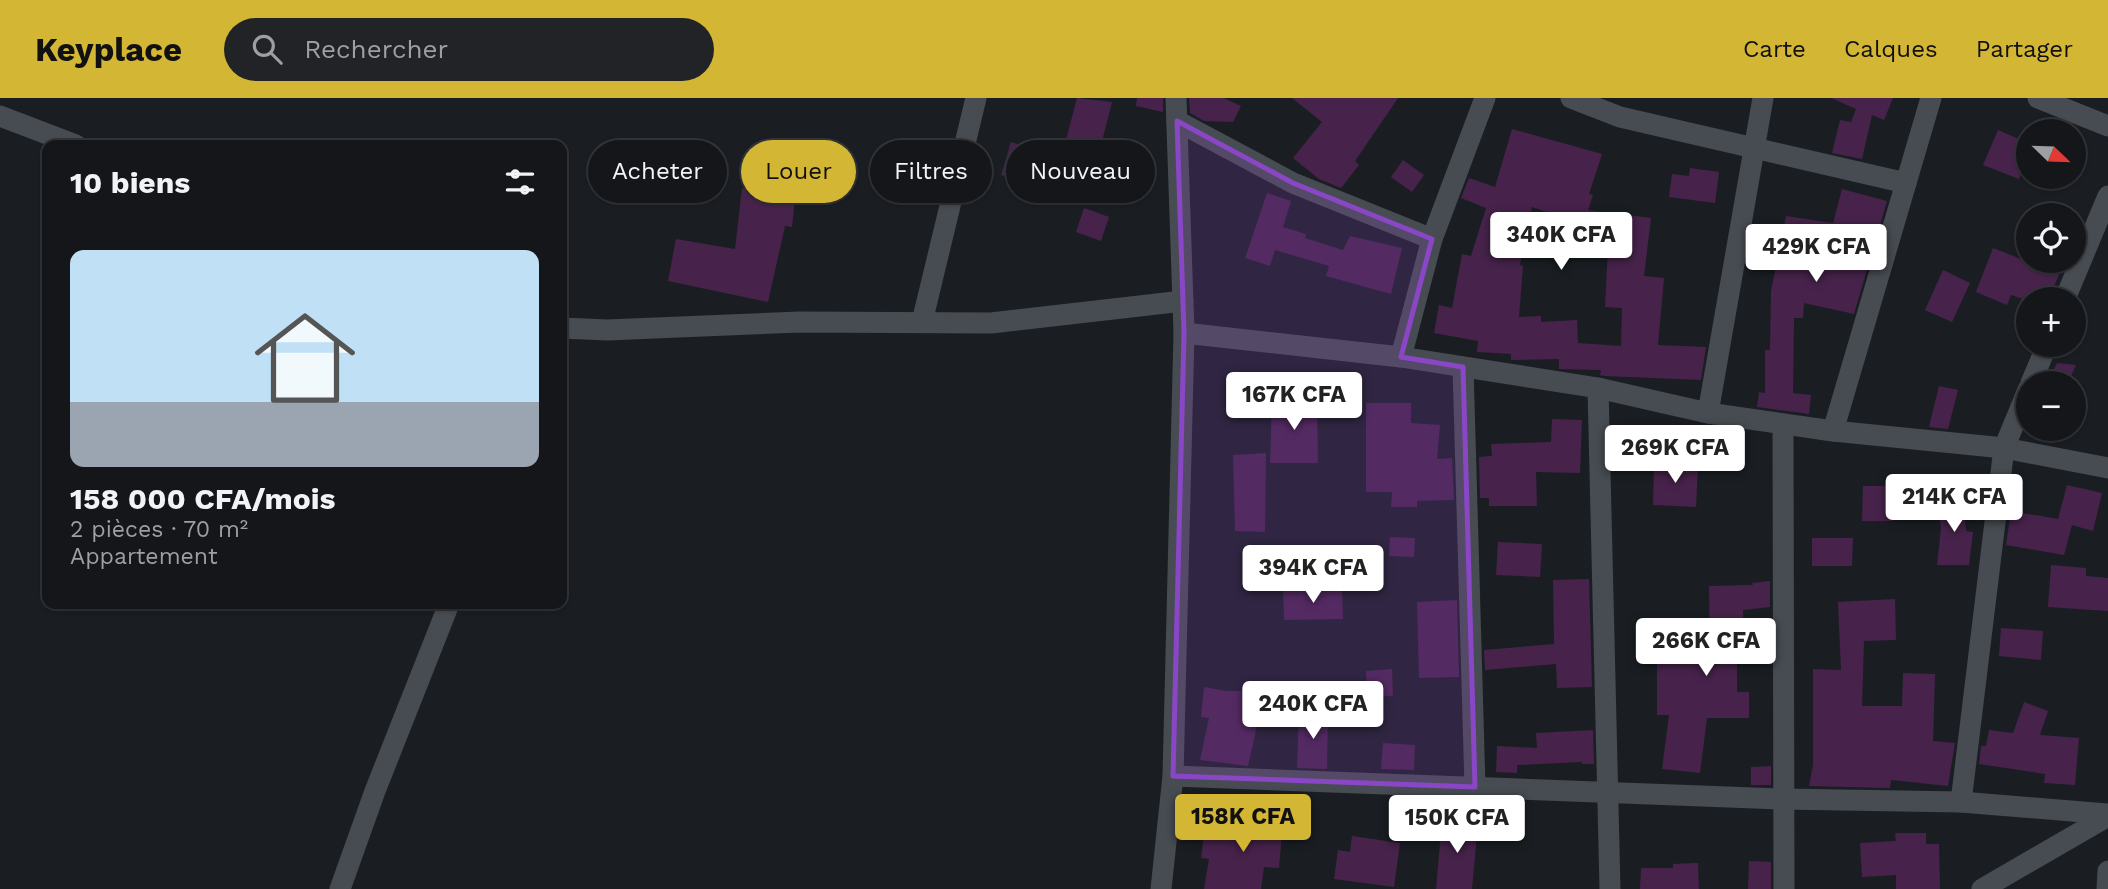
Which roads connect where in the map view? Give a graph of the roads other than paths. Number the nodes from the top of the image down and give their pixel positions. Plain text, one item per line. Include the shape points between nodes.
1 (976, 98) edge
2 (1176, 98) edge
3 (1485, 98) edge
4 (1571, 98) edge
5 (1763, 98) edge
6 (1931, 98) edge
7 (2038, 98) edge
8 (0, 116) edge
9 (1177, 121) junction
10 (2108, 125) edge
11 (63, 140) edge
12 (1754, 149) junction
13 (1906, 183) junction
14 (2108, 196) edge
15 (1432, 239) junction
16 (2071, 287) edge
17 (1182, 301) junction
18 (922, 323) junction
19 (567, 328) edge
20 (1184, 333) junction
21 (1401, 357) junction
22 (1463, 367) junction
23 (1598, 388) junction
24 (1708, 413) junction
25 (2016, 419) edge
26 (1783, 424) junction
27 (1833, 431) junction
28 (2004, 448) junction
29 (2108, 468) edge
30 (447, 609) edge
31 (1172, 776) junction
32 (1475, 787) junction
33 (1608, 790) junction
34 (1782, 799) junction
35 (1961, 802) junction
36 (2108, 815) edge
37 (2108, 871) edge
38 (340, 889) edge
39 (1161, 889) edge
40 (1610, 889) edge
41 (1784, 889) edge
42 (1982, 889) edge
43 (2107, 889) edge

1 - 18 street
2 - 9 street
3 - 15 street
4 - 12 street via 1620,117
5 - 12 street
6 - 13 street
7 - 10 street
8 - 11 street
9 - 15 street via 1293,183
9 - 17 street
12 - 13 street
12 - 24 street
13 - 27 street
14 - 16 street
15 - 21 street
17 - 18 street via 990,323
17 - 20 street
18 - 19 street
20 - 21 street
20 - 31 street
21 - 22 street
22 - 23 street
22 - 32 street
23 - 24 street
23 - 33 street
24 - 26 street
25 - 28 street
26 - 27 street
26 - 34 street
27 - 28 street
28 - 29 street
28 - 35 street
30 - 38 street
31 - 32 street
31 - 39 street
32 - 33 street
33 - 34 street
33 - 40 street
34 - 35 street
34 - 41 street
35 - 36 street
36 - 42 street
37 - 43 street

